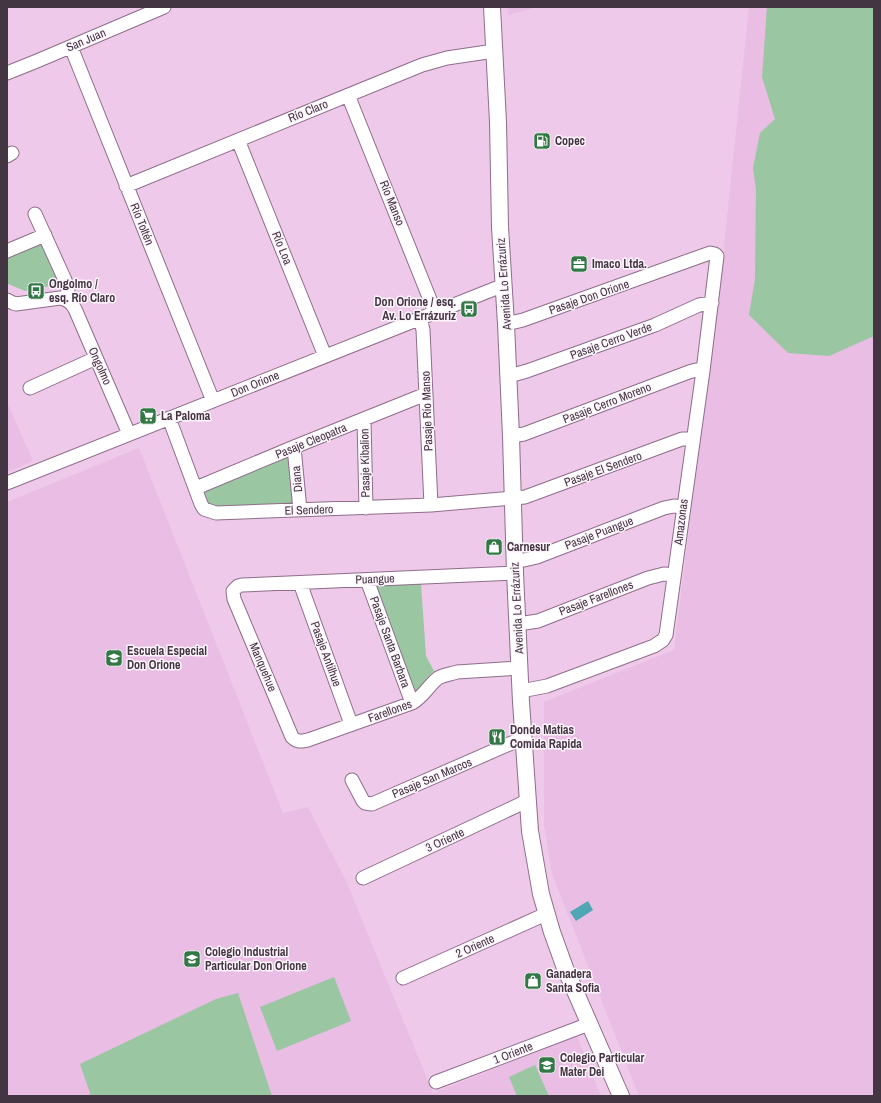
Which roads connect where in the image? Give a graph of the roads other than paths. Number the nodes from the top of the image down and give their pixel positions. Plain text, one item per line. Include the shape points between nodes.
1 (164, 7) edge
2 (492, 7) edge
3 (71, 47) junction
4 (494, 51) junction
5 (7, 73) edge
6 (348, 95) junction
7 (238, 140) junction
8 (126, 186) junction
9 (35, 214) dead end
10 (45, 236) junction
11 (7, 251) edge
12 (716, 254) joint
13 (504, 285) junction
14 (7, 300) edge
15 (67, 300) junction
16 (712, 303) junction
17 (435, 312) junction
18 (420, 318) junction
19 (506, 324) junction
20 (325, 356) junction
21 (96, 358) junction
22 (703, 371) junction
23 (509, 376) junction
24 (30, 388) dead end
25 (426, 394) junction
26 (213, 401) junction
27 (169, 418) junction
28 (364, 419) junction
29 (129, 434) junction
30 (511, 436) junction
31 (692, 439) junction
32 (294, 447) junction
33 (7, 483) edge
34 (196, 488) junction
35 (512, 498) junction
36 (431, 505) junction
37 (683, 507) junction
38 (366, 508) junction
39 (300, 510) junction
40 (515, 567) junction
41 (674, 575) junction
42 (367, 580) junction
43 (300, 583) junction
44 (235, 588) joint
45 (518, 624) junction
46 (520, 668) junction
47 (521, 691) junction
48 (412, 704) junction
49 (351, 724) junction
50 (524, 738) junction
51 (300, 741) joint
52 (352, 780) dead end
53 (527, 801) junction
54 (363, 878) dead end
55 (546, 914) junction
56 (403, 978) dead end
57 (589, 1024) junction
58 (436, 1082) dead end
59 (621, 1096) edge

1 - 3 street, San Juan
2 - 4 main road, Avenida Lo Errázuriz
3 - 5 street, San Juan
3 - 8 street, Río Toltén
4 - 6 street, Río Claro via 434,61
4 - 13 main road, Avenida Lo Errázuriz
6 - 7 street, Río Claro
6 - 17 street, Río Manso
7 - 8 street, Río Claro
7 - 20 street, Río Loa
8 - 26 street, Río Toltén
9 - 10 street, Ongolmo
10 - 11 street
10 - 15 street, Ongolmo via 65,280
12 - 16 street, Amazonas
12 - 19 street, Pasaje Don Orione
13 - 17 street, Don Orione
13 - 19 main road, Avenida Lo Errázuriz
14 - 15 street via 16,304 57,298
15 - 21 street, Ongolmo via 73,306
16 - 22 street, Amazonas
16 - 23 street, Pasaje Cerro Verde via 703,304 647,328
17 - 18 street, Don Orione
18 - 20 street, Don Orione
18 - 25 street, Pasaje Río Manso via 423,330
19 - 23 main road, Avenida Lo Errázuriz
20 - 26 street, Don Orione
21 - 24 street
21 - 29 street, Ongolmo
22 - 30 street, Pasaje Cerro Moreno via 689,372 524,434
22 - 31 street, Amazonas
23 - 30 main road, Avenida Lo Errázuriz
25 - 28 street, Pasaje Cleopatra
25 - 36 street, Pasaje Río Manso
26 - 27 street, Don Orione
27 - 29 street, Don Orione
27 - 34 street, El Sendero
28 - 32 street, Pasaje Cleopatra
28 - 38 street, Pasaje Kibalion
29 - 33 street, Don Orione
30 - 35 main road, Avenida Lo Errázuriz
31 - 35 street, Pasaje El Sendero via 682,439 532,495
31 - 37 street, Amazonas
32 - 34 street, Pasaje Cleopatra
32 - 39 street, Diana
34 - 39 street, El Sendero via 204,509 216,514
35 - 36 street, El Sendero
35 - 40 main road, Avenida Lo Errázuriz
36 - 38 street, El Sendero
37 - 40 street, Pasaje Puangue via 664,508 524,560
37 - 41 street, Amazonas
38 - 39 street, El Sendero
40 - 42 street, Puangue
40 - 45 main road, Avenida Lo Errázuriz
41 - 45 street, Pasaje Farellones via 664,574 648,578 538,621
41 - 47 street, Amazonas via 667,630 659,644 547,686
42 - 43 street, Puangue
42 - 48 street, Pasaje Santa Barbara
43 - 44 street, Puangue via 242,585
43 - 49 street, Pasaje Antilhue
44 - 51 street, Manquehue via 234,599 289,730 292,737
45 - 46 main road, Avenida Lo Errázuriz
46 - 47 main road, Avenida Lo Errázuriz
46 - 48 street, Farellones via 457,672 447,675 439,678
47 - 50 main road, Avenida Lo Errázuriz
48 - 49 street, Farellones
49 - 51 street, Farellones
50 - 52 street, Pasaje San Marcos via 372,804 363,801
50 - 53 main road, Avenida Lo Errázuriz
53 - 54 street, 3 Oriente
53 - 55 main road, Avenida Lo Errázuriz via 532,850
55 - 56 street, 2 Oriente
55 - 57 main road, Avenida Lo Errázuriz
57 - 58 street, 1 Oriente
57 - 59 main road, Avenida Lo Errázuriz

